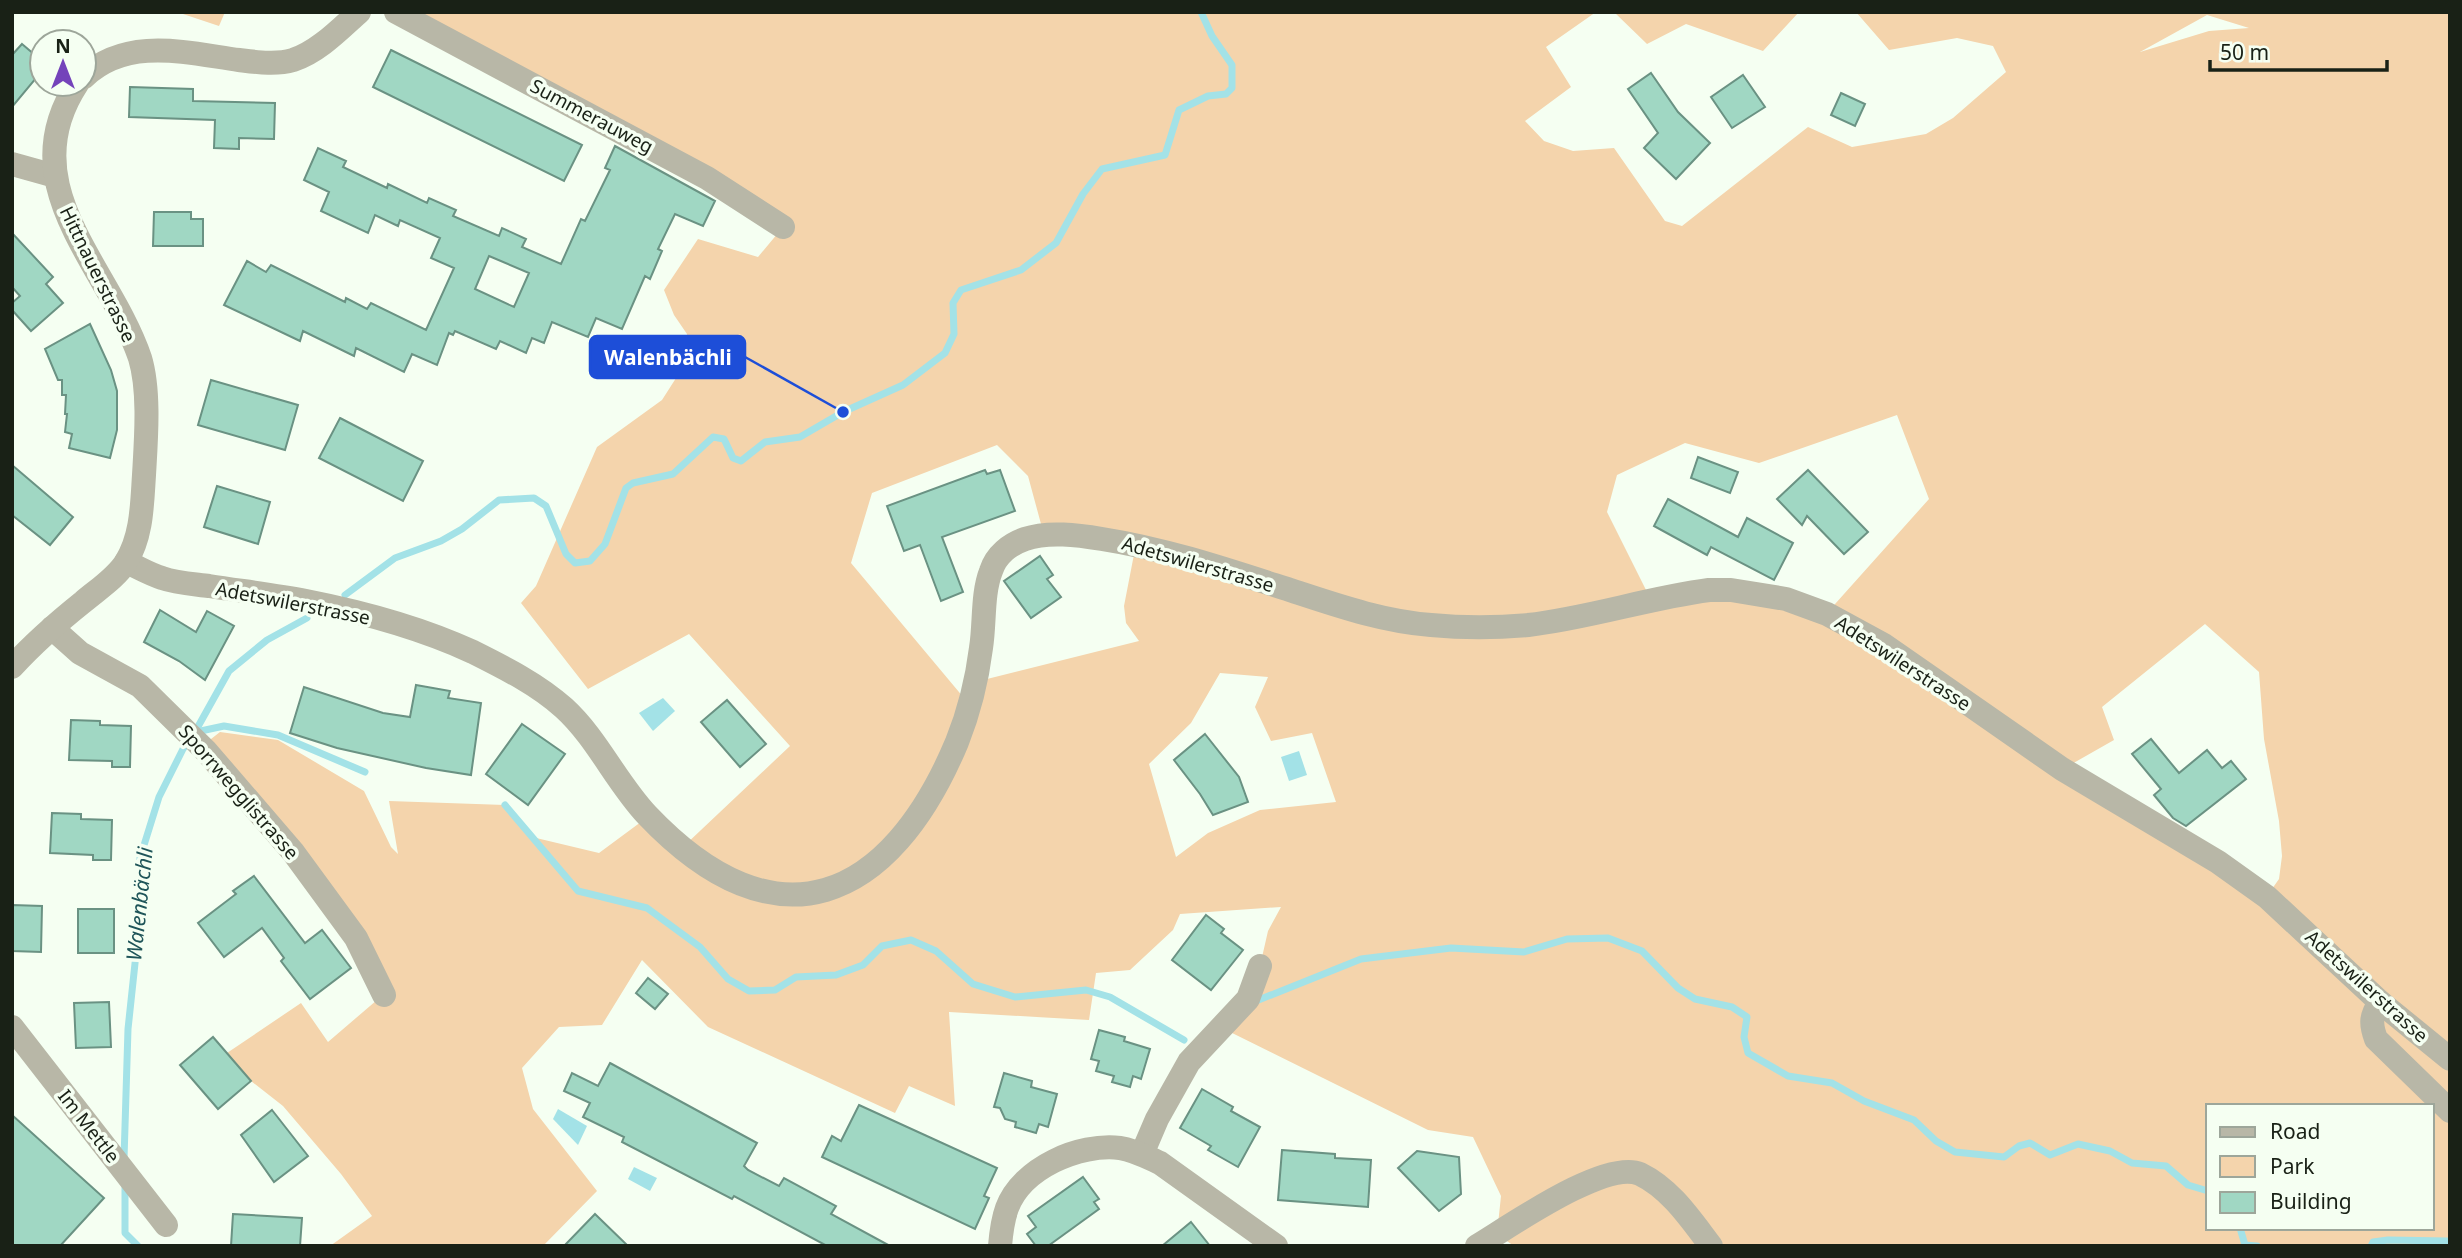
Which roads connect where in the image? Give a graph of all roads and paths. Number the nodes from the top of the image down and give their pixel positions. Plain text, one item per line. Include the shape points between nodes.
1 (359, 12) edge
2 (396, 12) edge
3 (98, 66) edge
4 (68, 98) edge
5 (12, 164) edge
6 (55, 176) junction
7 (783, 228) dead end
8 (126, 562) junction
9 (52, 628) junction
10 (12, 667) edge
11 (1260, 966) dead end
12 (384, 995) dead end
13 (2381, 1002) junction
14 (12, 1027) edge
15 (2450, 1059) edge
16 (2450, 1111) edge
17 (1142, 1154) junction
18 (166, 1225) dead end
19 (1000, 1246) edge
20 (1276, 1246) edge
21 (1477, 1246) edge
22 (1711, 1246) edge

1 - 3 street via 293,60 262,62 141,51
2 - 7 street, Summerauweg via 696,172
4 - 6 street, Hittnauerstrasse via 56,135
5 - 6 street
6 - 8 street, Hittnauerstrasse via 69,223 140,360 147,414 141,527
8 - 9 street, Hittnauerstrasse
8 - 13 street, Adetswilerstrasse via 163,579 304,601 370,617 495,663 565,709 649,816 683,847 726,877 779,895 819,892 855,878 874,866 920,811 947,763 970,704 991,570 1011,545 1028,538 1086,536 1136,544 1370,616 1428,625 1488,628 1533,624 1709,590 1786,599 1827,614 1884,645 2062,769 2218,862 2276,904
9 - 10 street, Hittnauerstrasse
9 - 12 street, Sporrwegglistrasse via 80,653 139,686 191,736 301,863 356,938
11 - 17 street via 1248,999 1189,1062
13 - 15 street, Adetswilerstrasse
13 - 16 street via 2370,1024 2376,1039
14 - 18 street, Im Mettle
17 - 19 street via 1106,1147 1078,1150 1050,1162 1023,1184 1007,1207
17 - 20 street
21 - 22 street via 1606,1174 1638,1173 1669,1193

